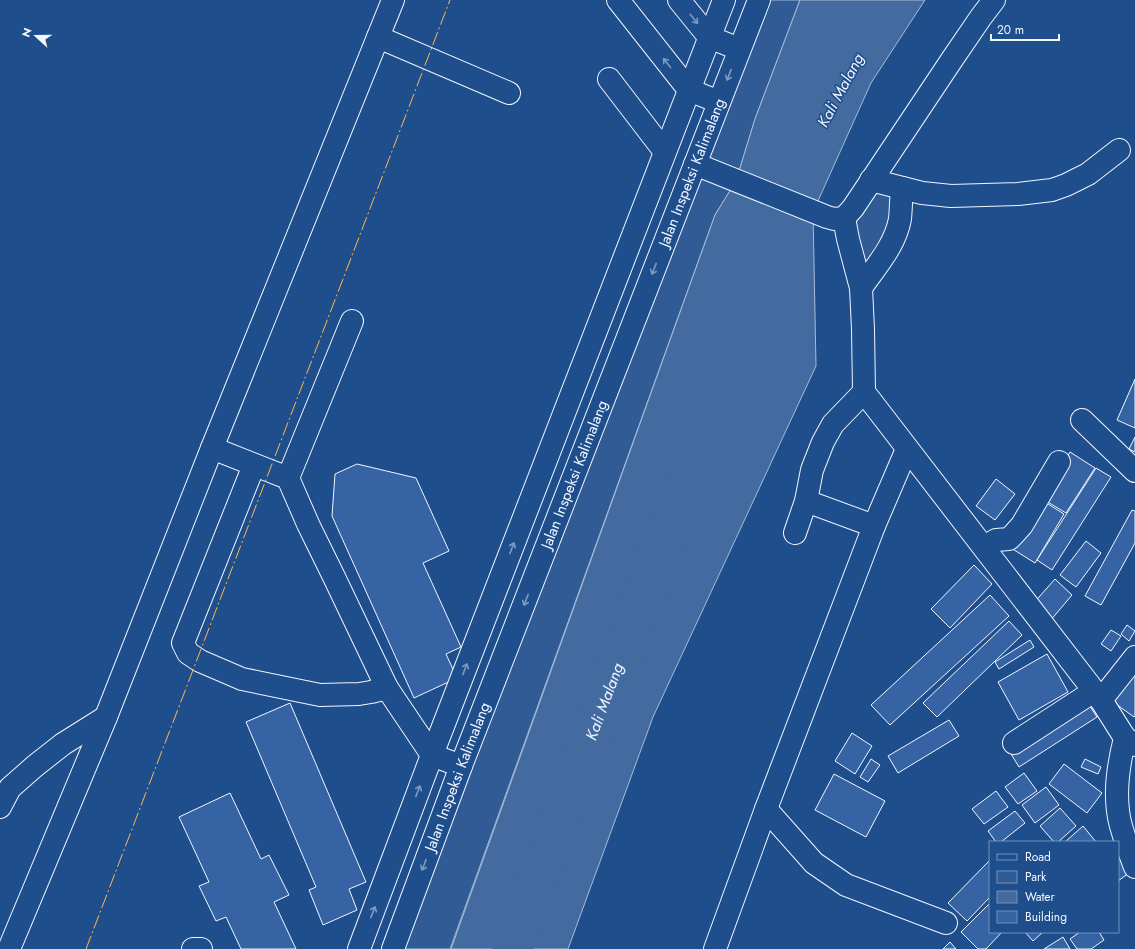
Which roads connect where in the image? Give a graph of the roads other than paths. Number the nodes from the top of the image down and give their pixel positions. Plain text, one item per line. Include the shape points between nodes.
1 (393, 0) edge
2 (618, 0) edge
3 (679, 0) edge
4 (724, 0) edge
5 (737, 0) edge
6 (758, 0) edge
7 (994, 0) edge
8 (378, 36) junction
9 (709, 37) junction
10 (739, 49) junction
11 (609, 79) dead end
12 (689, 90) junction
13 (509, 93) dead end
14 (718, 102) junction
15 (1118, 150) dead end
16 (665, 152) junction
17 (695, 164) junction
18 (872, 180) junction
19 (902, 188) junction
20 (844, 218) junction
21 (861, 288) junction
22 (352, 321) dead end
23 (864, 392) junction
24 (1082, 420) dead end
25 (212, 448) junction
26 (908, 449) junction
27 (1059, 462) dead end
28 (254, 465) junction
29 (1135, 471) edge
30 (288, 478) junction
31 (806, 501) junction
32 (874, 526) junction
33 (795, 533) dead end
34 (984, 547) junction
35 (1135, 657) edge
36 (387, 688) junction
37 (1098, 696) junction
38 (106, 717) junction
39 (1130, 741) edge
40 (1014, 743) dead end
41 (432, 755) junction
42 (461, 766) junction
43 (0, 807) edge
44 (766, 809) junction
45 (1135, 867) edge
46 (946, 922) dead end
47 (9, 949) edge
48 (193, 949) edge
49 (201, 949) edge
50 (359, 949) edge
51 (392, 949) edge
52 (715, 949) edge

1 - 8 street
12 -> 2 street
3 -> 9 street
4 - 9 street, Jalan Inspeksi Kalimalang
5 - 6 street via 745,3
6 - 10 street, Jalan Inspeksi Kalimalang
7 - 18 street via 959,48
8 - 13 street
8 - 25 street
9 - 10 street
9 - 12 street, Jalan Inspeksi Kalimalang
10 -> 14 street, Jalan Inspeksi Kalimalang
11 - 16 street
12 - 14 street
12 - 16 street, Jalan Inspeksi Kalimalang
14 - 17 street, Jalan Inspeksi Kalimalang
15 - 19 street via 1088,174 1066,186 1052,190 951,196
41 -> 16 street, Jalan Inspeksi Kalimalang
17 - 20 street via 821,215 834,219
17 -> 42 street, Jalan Inspeksi Kalimalang
18 - 19 street
18 - 20 street
19 - 21 street via 900,219 892,242
20 - 21 street
21 - 23 street
22 - 30 street
23 - 26 street
23 - 31 street via 833,424 823,442 812,470
24 - 29 street
25 - 28 street
25 - 38 street
26 - 32 street
26 - 34 street
27 - 34 street via 1022,525 1009,539 996,540
28 - 30 street
28 - 36 street via 183,643 188,653 200,661 242,679 320,695 359,694
30 - 36 street
31 - 32 street
31 - 33 street
32 - 44 street
34 - 37 street
35 - 37 street
36 - 41 street
37 - 39 street
37 - 40 street
38 - 43 street via 63,744 35,766 10,788
38 - 47 street
39 - 45 street via 1119,763 1117,797 1121,825
41 - 42 street
50 -> 41 street, Jalan Inspeksi Kalimalang
42 -> 51 street, Jalan Inspeksi Kalimalang
44 - 46 street via 814,863 846,885
44 - 52 street
48 - 49 street

